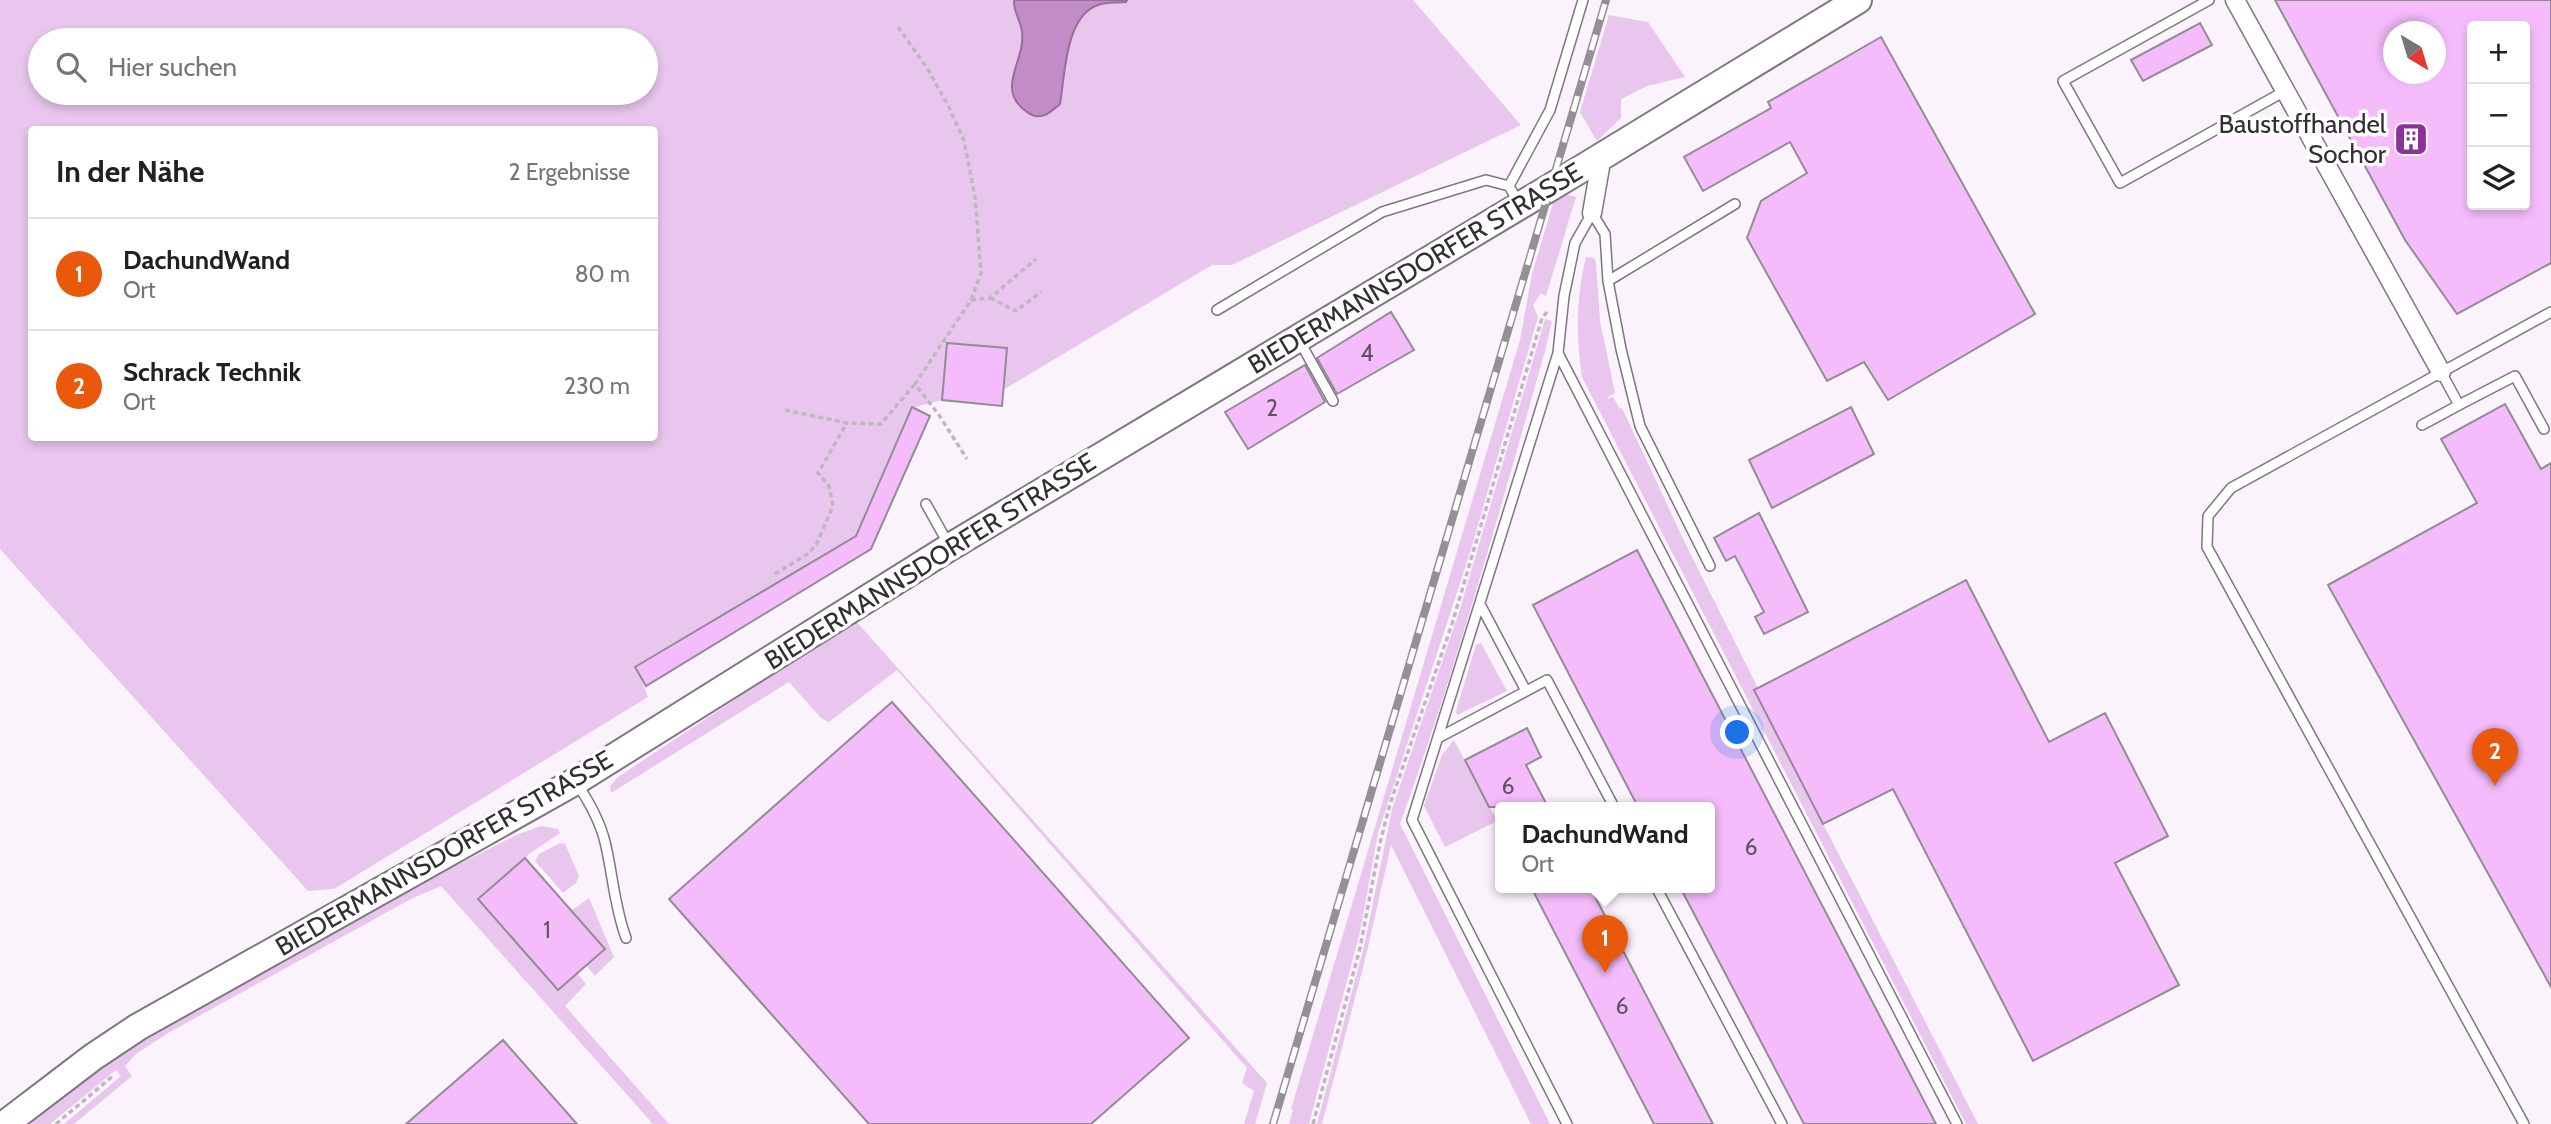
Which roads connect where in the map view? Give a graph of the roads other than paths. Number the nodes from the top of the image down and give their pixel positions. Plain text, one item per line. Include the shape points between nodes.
1 (1583, 0) edge
2 (1858, 0) edge
3 (2209, 0) edge
4 (2235, 0) edge
5 (2285, 91) junction
6 (1602, 156) junction
7 (1514, 195) junction
8 (1735, 204) dead end
9 (1592, 214) junction
10 (1608, 281) junction
11 (1217, 310) dead end
12 (2551, 312) edge
13 (1297, 338) junction
14 (1558, 353) junction
15 (2441, 372) junction
16 (1333, 401) dead end
17 (2459, 405) junction
18 (2422, 425) dead end
19 (2544, 429) dead end
20 (926, 504) dead end
21 (950, 547) junction
22 (1710, 566) dead end
23 (1480, 606) junction
24 (1526, 691) junction
25 (1438, 738) junction
26 (576, 781) junction
27 (1611, 802) edge
28 (1660, 893) edge
29 (626, 938) dead end
30 (5, 1124) edge
31 (1567, 1124) edge
32 (1782, 1124) edge
33 (1957, 1124) edge
34 (2524, 1124) edge

1 - 7 lane via 1550,110
2 - 6 main road, BIEDERMANNSDORFER STRASSE
3 - 5 lane via 2063,81 2120,183
4 - 5 street
5 - 15 street
6 - 7 main road, BIEDERMANNSDORFER STRASSE
6 - 9 street
7 - 11 lane via 1486,180 1382,212
7 - 13 main road, BIEDERMANNSDORFER STRASSE
8 - 10 lane
9 - 10 lane via 1605,234
9 - 14 lane via 1575,243
10 - 22 lane via 1640,426
12 - 15 lane
13 - 16 lane
13 - 21 main road, BIEDERMANNSDORFER STRASSE
14 - 23 lane
14 - 33 lane
15 - 17 lane
15 - 34 lane via 2231,488 2208,516 2207,547
17 - 18 lane
17 - 19 lane via 2515,376
20 - 21 lane
21 - 26 main road, BIEDERMANNSDORFER STRASSE
23 - 24 lane
23 - 25 lane
24 - 25 lane
24 - 27 lane via 1547,680
25 - 31 lane via 1412,820
26 - 29 lane via 605,842 615,905
26 - 30 main road, BIEDERMANNSDORFER STRASSE via 138,1027
28 - 32 lane

